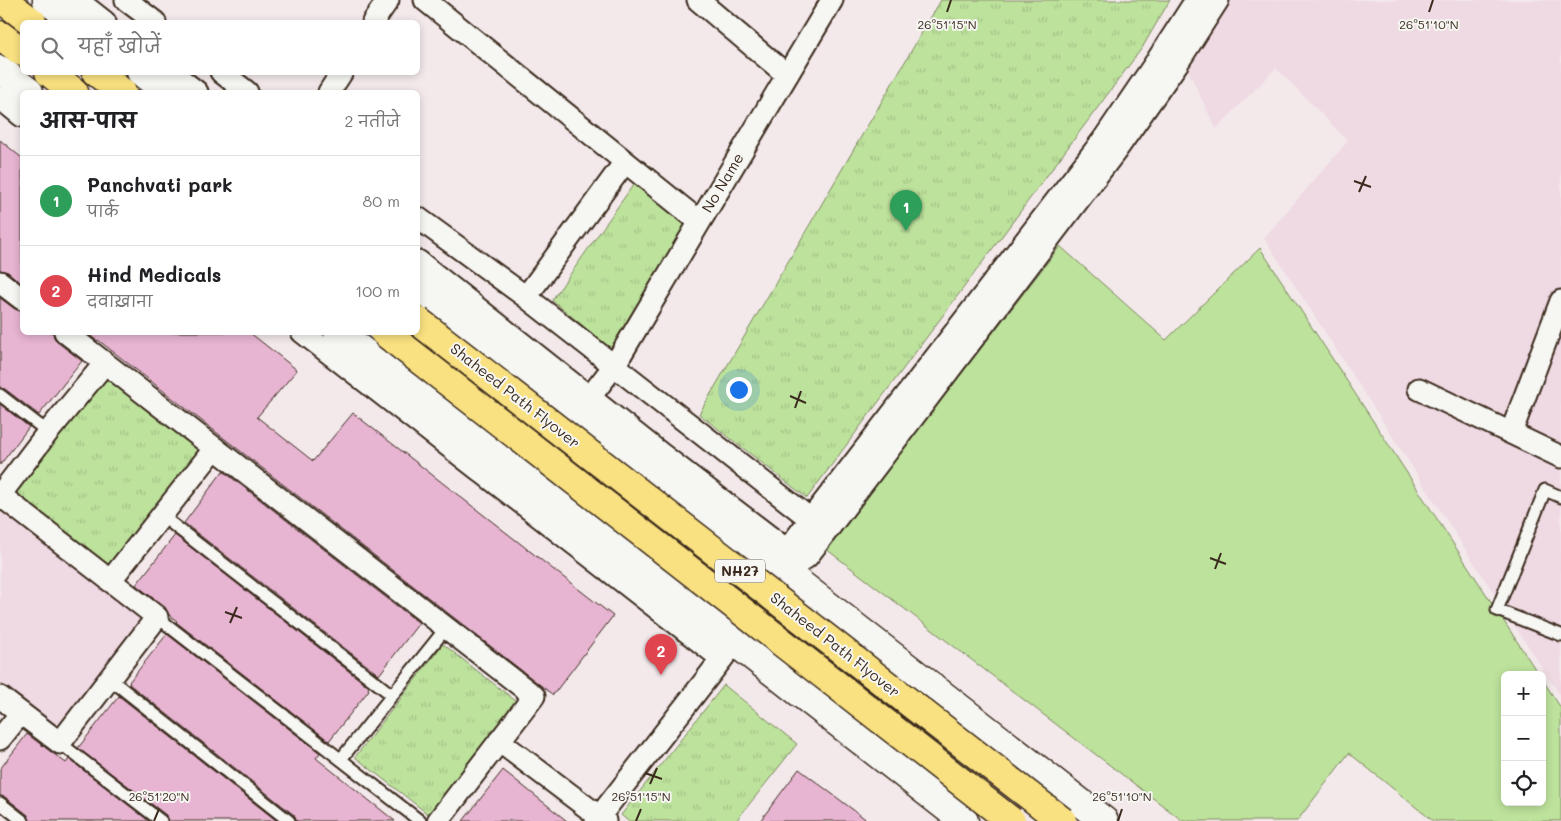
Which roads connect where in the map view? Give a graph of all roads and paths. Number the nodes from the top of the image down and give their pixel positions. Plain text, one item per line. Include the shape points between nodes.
1 (3, 0) edge
2 (47, 0) edge
3 (77, 0) edge
4 (126, 0) edge
5 (388, 0) edge
6 (424, 0) edge
7 (698, 0) edge
8 (832, 0) edge
9 (1196, 0) edge
10 (1218, 0) edge
11 (29, 20) edge
12 (73, 20) edge
13 (102, 20) edge
14 (152, 20) edge
15 (374, 20) edge
16 (0, 35) edge
17 (20, 50) edge
18 (0, 70) edge
19 (53, 75) edge
20 (100, 75) edge
21 (145, 75) edge
22 (175, 75) edge
23 (225, 75) edge
24 (340, 75) edge
25 (787, 75) junction
26 (26, 90) edge
27 (72, 90) edge
28 (119, 90) edge
29 (164, 90) edge
30 (194, 90) edge
31 (244, 90) edge
32 (330, 90) edge
33 (0, 98) edge
34 (20, 114) edge
35 (625, 162) junction
36 (420, 219) edge
37 (700, 222) junction
38 (420, 263) edge
39 (0, 282) edge
40 (420, 287) edge
41 (20, 297) edge
42 (526, 297) junction
43 (1561, 301) edge
44 (420, 323) edge
45 (69, 335) edge
46 (306, 335) edge
47 (342, 335) edge
48 (388, 335) edge
49 (105, 363) junction
50 (614, 366) junction
51 (1419, 389) dead end
52 (0, 395) edge
53 (590, 397) junction
54 (48, 432) junction
55 (1510, 433) junction
56 (215, 448) junction
57 (1561, 457) edge
58 (1561, 496) edge
59 (162, 516) junction
60 (819, 525) junction
61 (786, 561) junction
62 (110, 581) junction
63 (157, 618) junction
64 (446, 628) junction
65 (1561, 635) edge
66 (728, 650) junction
67 (110, 679) junction
68 (392, 695) junction
69 (0, 696) edge
70 (21, 713) junction
71 (0, 739) edge
72 (499, 741) junction
73 (60, 743) junction
74 (340, 760) junction
75 (0, 803) edge
76 (600, 820) edge
77 (23, 821) edge
78 (162, 821) edge
79 (290, 821) edge
80 (420, 821) edge
81 (438, 821) edge
82 (964, 821) edge
83 (1010, 821) edge
84 (1062, 821) edge
85 (1104, 821) edge

1 - 11 highway
2 - 12 street
3 - 13 street
4 - 14 street
5 - 15 street
6 - 35 street
7 - 25 street
8 - 25 street, No Name
9 - 60 street via 1103,140
10 - 60 street via 1115,152
16 - 17 highway
18 - 26 street
19 - 27 highway
20 - 28 highway
21 - 29 street
22 - 30 street
23 - 31 street
24 - 32 street
25 - 37 street, No Name
33 - 34 street
35 - 37 street
35 - 42 street
36 - 42 street
37 - 50 street, No Name
38 - 53 street
39 - 41 street
40 - 61 street
42 - 50 street
43 - 55 street
44 - 84 highway, Shaheed Path Flyover / NH27, bridge
45 - 49 street
46 - 66 street
47 - 66 street
48 - 83 highway, Shaheed Path Flyover / NH27, bridge
49 - 54 street
49 - 56 street
50 - 53 street, No Name
50 - 60 street
51 - 55 street
52 - 54 lane
53 - 61 street via 689,476
54 - 62 street via 0,495
55 - 57 street
56 - 59 street
56 - 64 street
58 - 65 lane via 1544,490 1497,610
59 - 62 street
59 - 68 lane
60 - 61 street via 807,558
61 - 66 street
61 - 85 street
62 - 63 street
63 - 67 street
63 - 74 lane
64 - 68 lane
64 - 72 street via 534,696
66 - 76 street
66 - 82 street
67 - 73 street
67 - 79 lane
68 - 74 lane
69 - 70 street
70 - 71 street
70 - 73 street
72 - 76 street
72 - 81 street
73 - 78 lane
74 - 80 lane
75 - 77 lane

